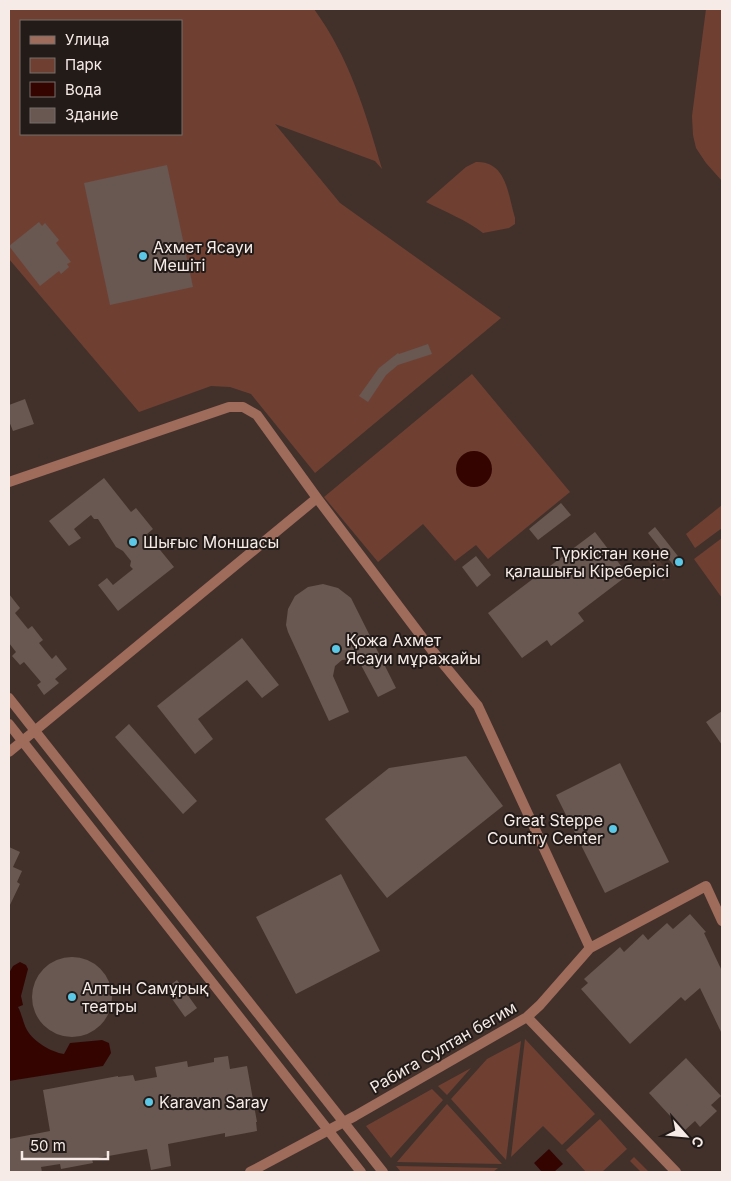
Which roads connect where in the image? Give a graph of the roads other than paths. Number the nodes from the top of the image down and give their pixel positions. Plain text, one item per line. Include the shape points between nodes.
1 (9, 482) edge
2 (317, 498) junction
3 (9, 698) edge
4 (9, 724) edge
5 (35, 731) junction
6 (23, 741) junction
7 (9, 752) edge
8 (722, 921) edge
9 (590, 948) junction
10 (527, 1017) junction
11 (343, 1122) junction
12 (328, 1130) junction
13 (250, 1172) edge
14 (361, 1172) edge
15 (383, 1172) edge
16 (676, 1172) edge

1 - 2 street via 229,407 242,407 257,415
2 - 5 street
2 - 9 street via 478,706
3 - 5 street
4 - 6 street
5 - 6 street
5 - 11 street
6 - 7 street
6 - 12 street
8 - 9 street, Рабига Султан бегим via 706,886
9 - 10 street, Рабига Султан бегим
10 - 11 street, Рабига Султан бегим
10 - 16 street
11 - 12 street, Рабига Султан бегим
11 - 15 street
12 - 13 street, Рабига Султан бегим
12 - 14 street

